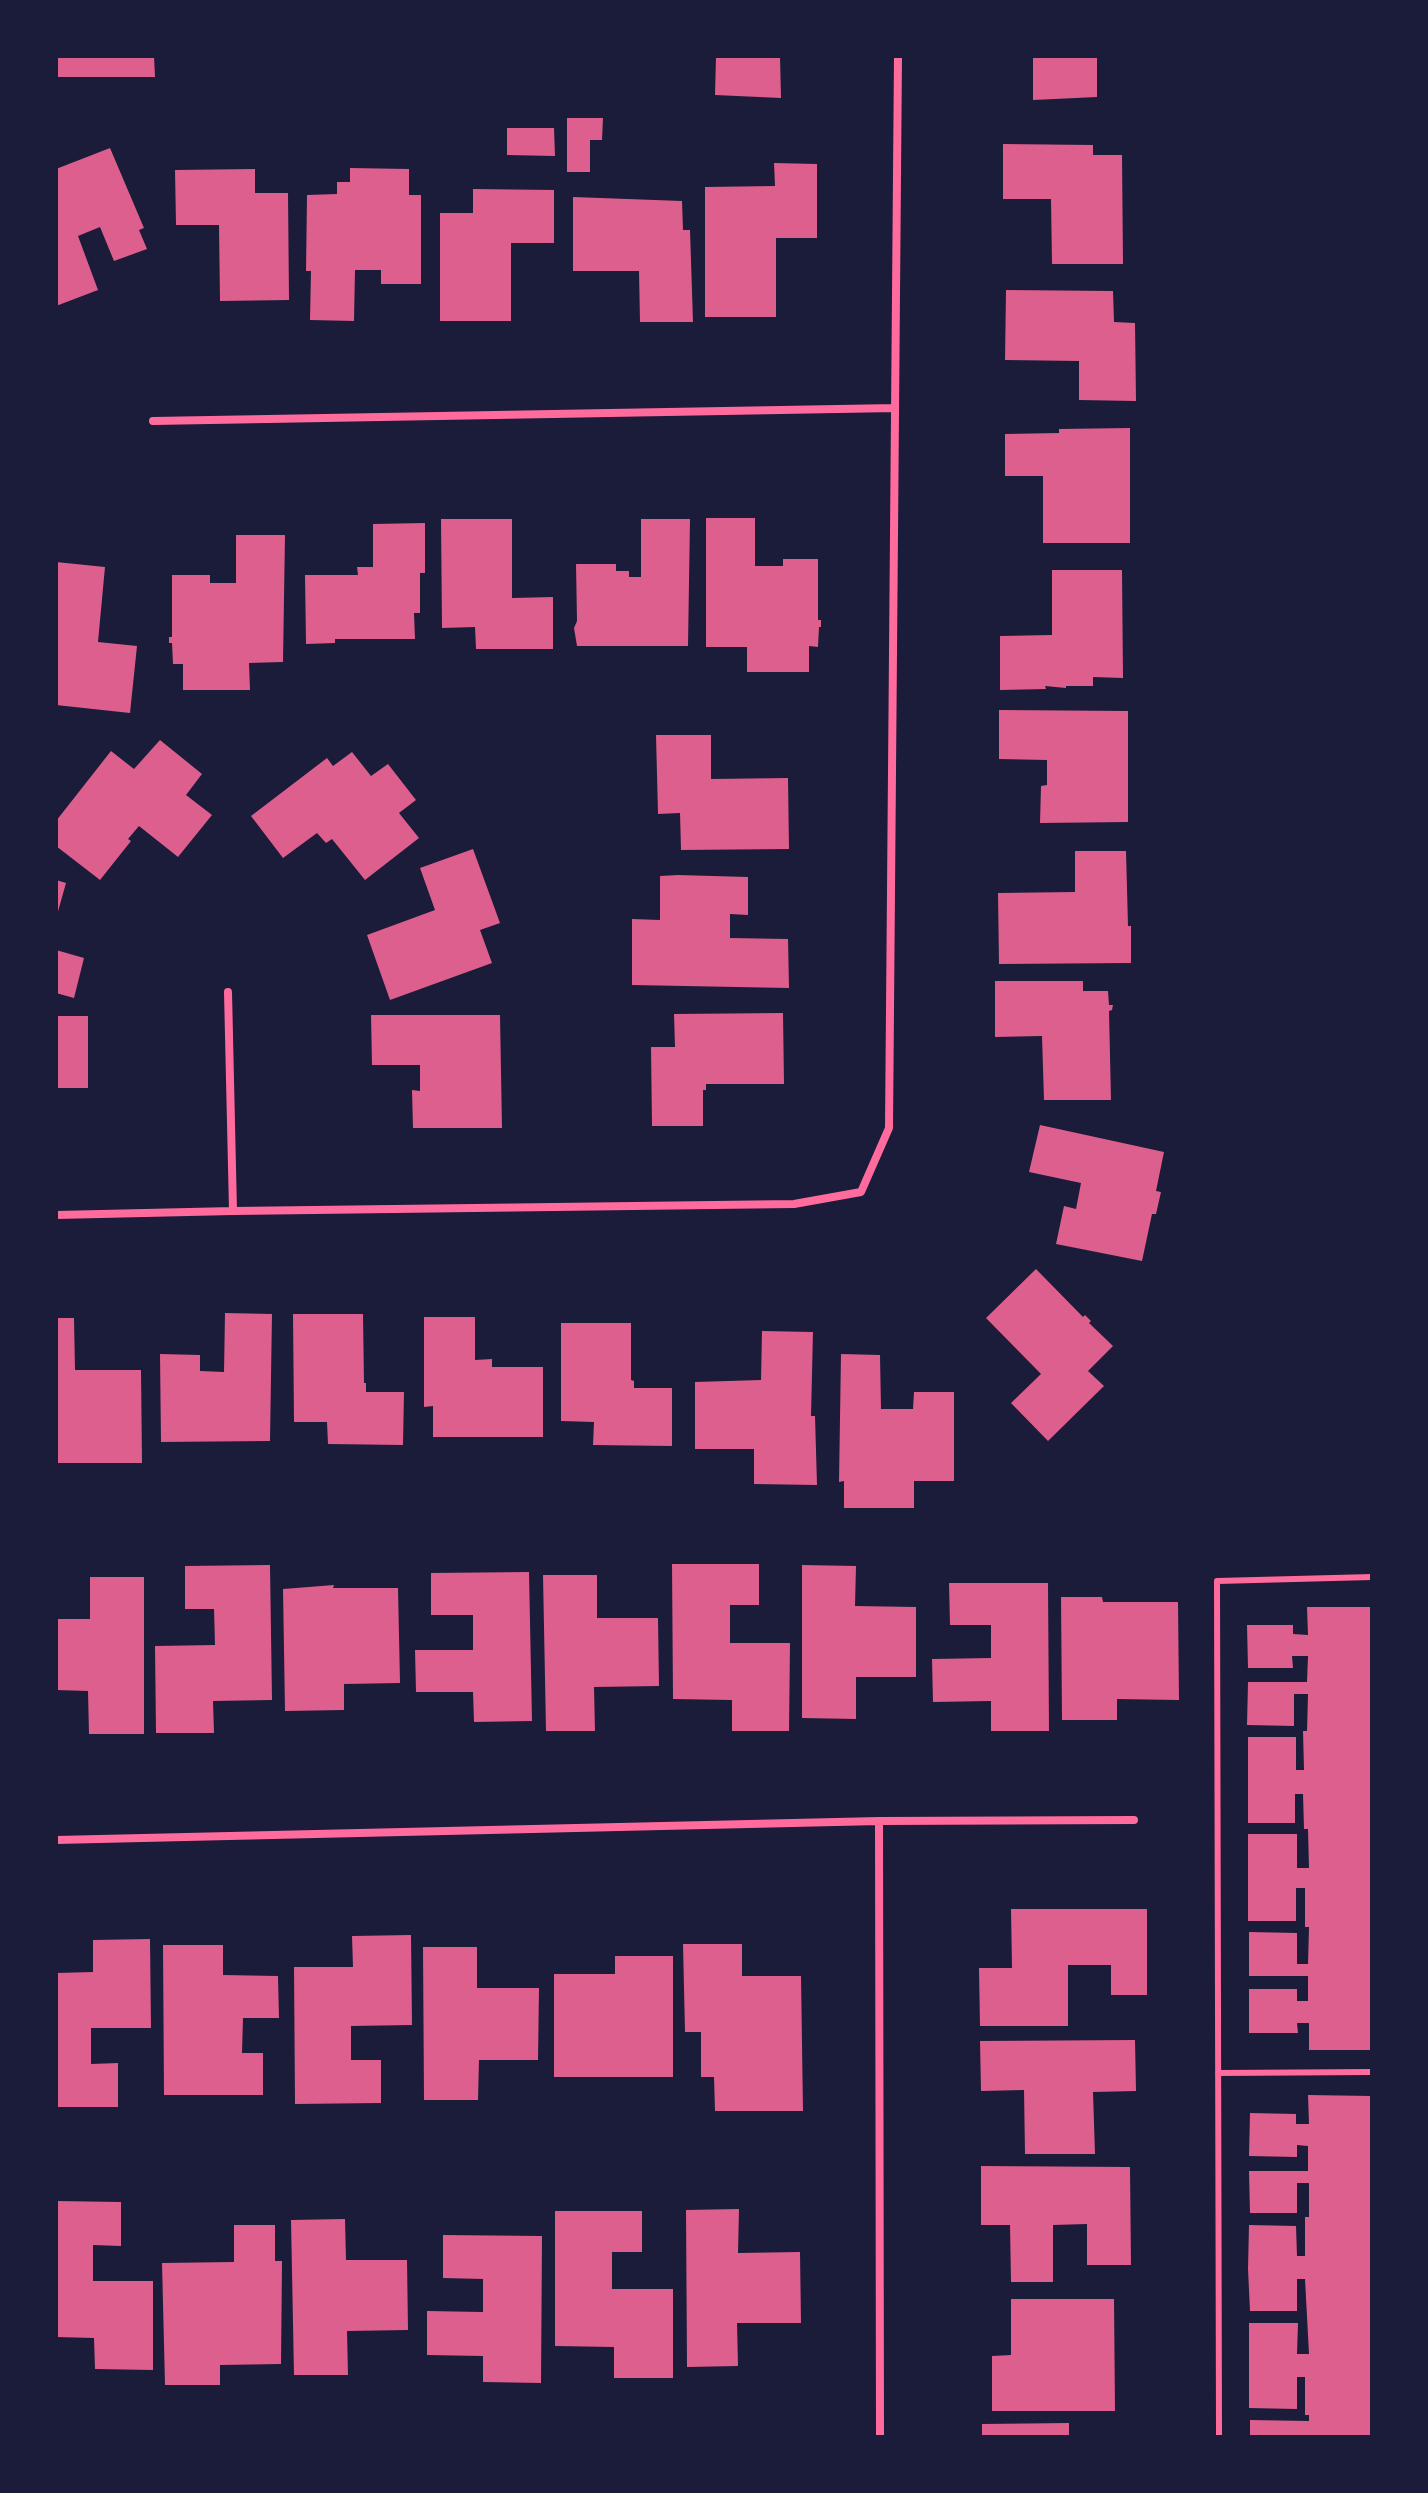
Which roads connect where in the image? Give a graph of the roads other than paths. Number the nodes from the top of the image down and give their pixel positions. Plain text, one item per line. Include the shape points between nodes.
1 (898, 56) edge
2 (895, 408) junction
3 (153, 421) dead end
4 (228, 992) dead end
5 (233, 1211) junction
6 (56, 1215) edge
7 (1372, 1577) edge
8 (1134, 1820) dead end
9 (879, 1821) junction
10 (56, 1840) edge
11 (1372, 2072) edge
12 (1218, 2073) junction
13 (880, 2437) edge
14 (1219, 2437) edge

1 - 2 street
2 - 3 street
2 - 5 street via 889,1128 861,1192 794,1204
4 - 5 street
5 - 6 street
7 - 12 lane via 1217,1581
8 - 9 street
9 - 10 street
9 - 13 street
11 - 12 lane
12 - 14 lane

